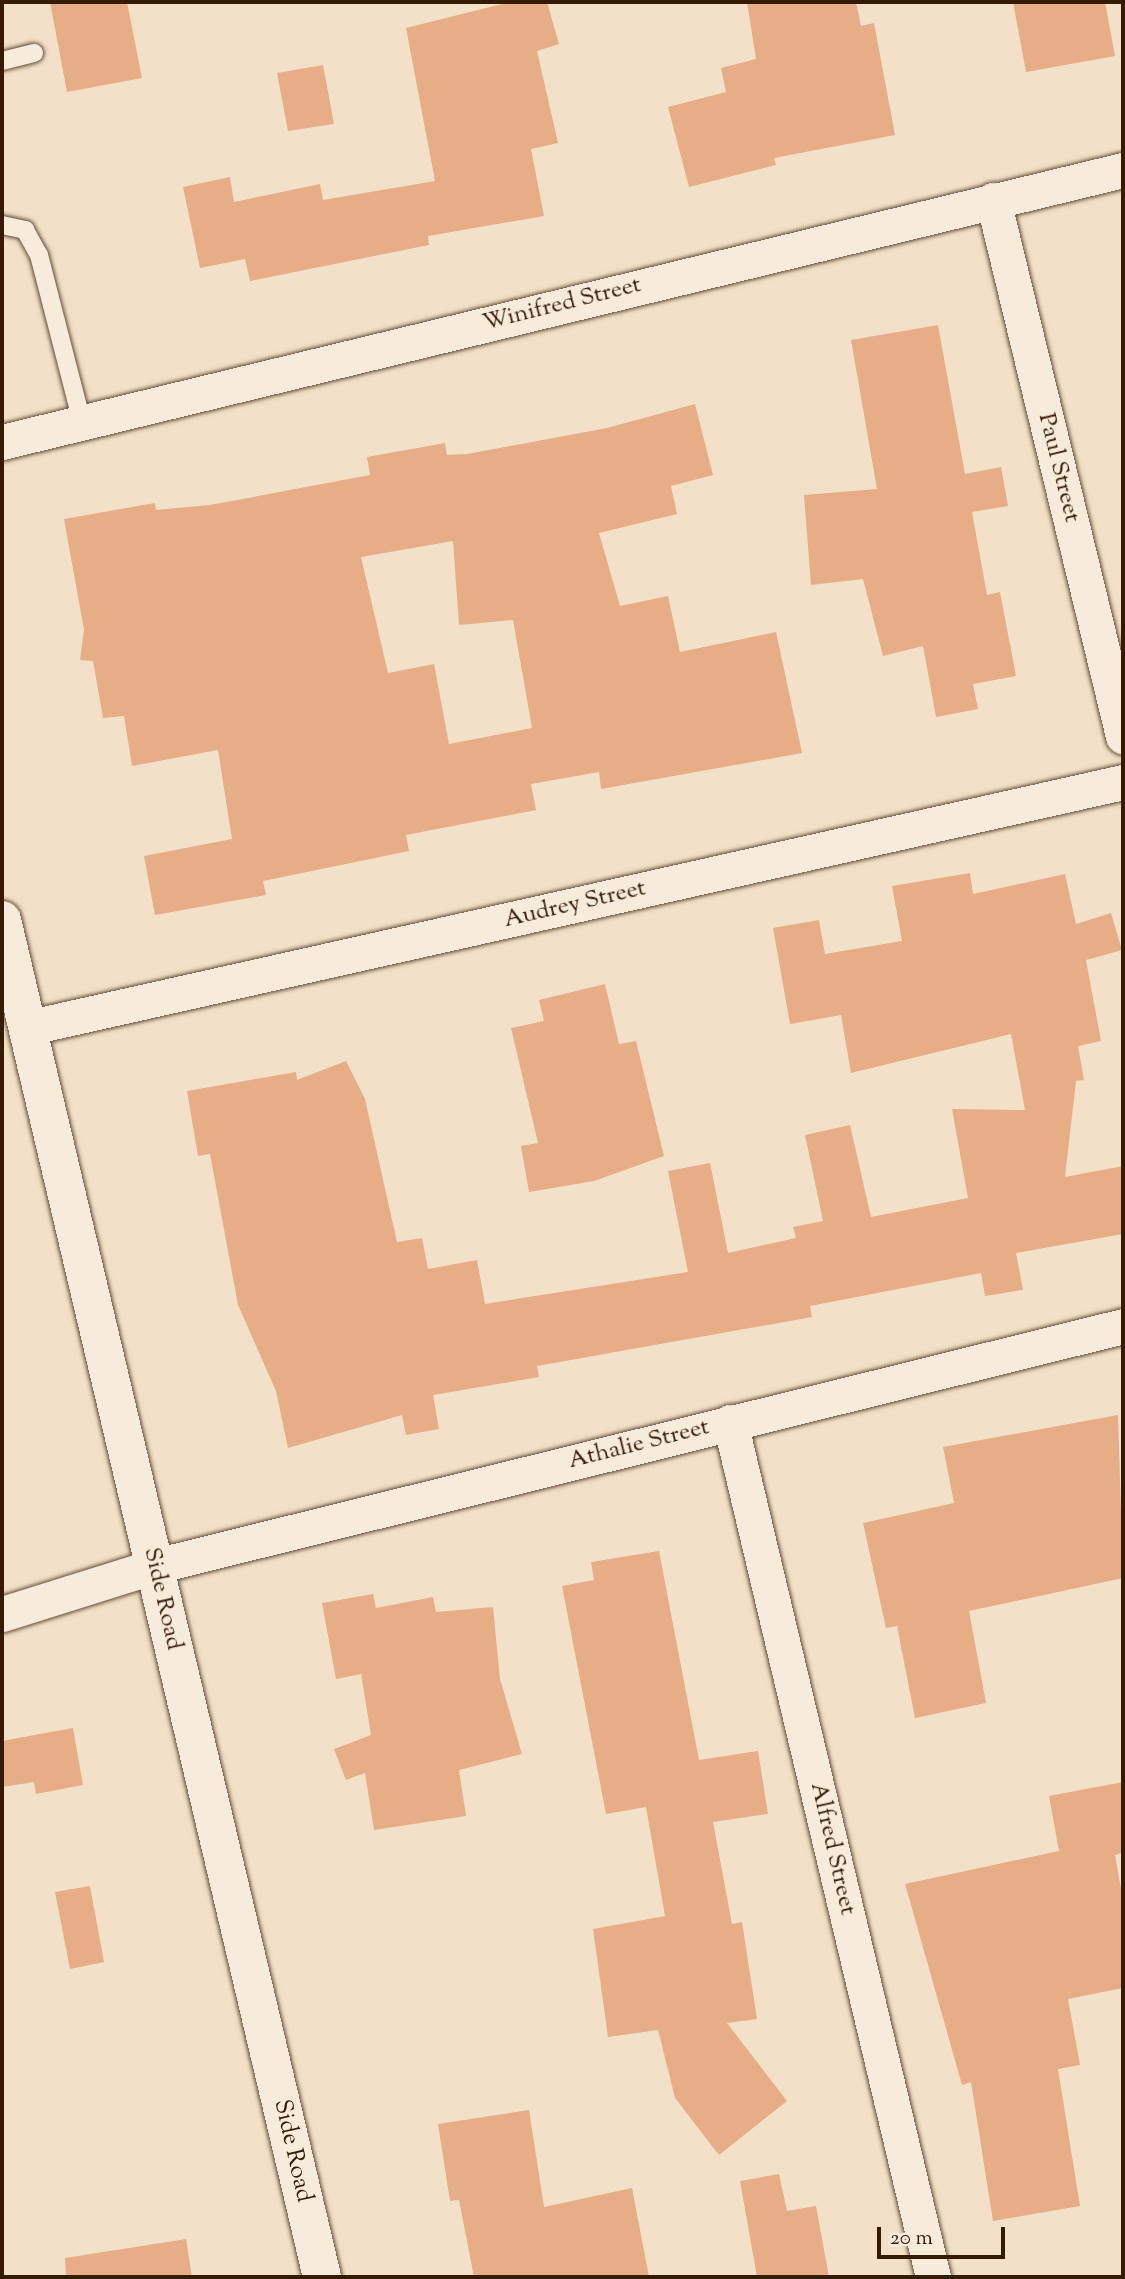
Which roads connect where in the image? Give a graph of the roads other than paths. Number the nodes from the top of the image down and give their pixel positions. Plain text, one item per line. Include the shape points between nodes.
1 (34, 53) dead end
2 (2, 61) edge
3 (1123, 170) edge
4 (993, 200) junction
5 (2, 225) edge
6 (82, 422) junction
7 (2, 442) edge
8 (1123, 737) edge
9 (1123, 782) edge
10 (2, 920) edge
11 (26, 1028) junction
12 (1123, 1326) edge
13 (730, 1422) junction
14 (155, 1566) junction
15 (2, 1614) edge
16 (322, 2277) edge
17 (933, 2277) edge

1 - 2 lane
3 - 4 street, Winifred Street
4 - 6 street, Winifred Street
4 - 8 street, Paul Street
5 - 6 lane via 25,230 39,255
6 - 7 street, Winifred Street
9 - 11 street, Audrey Street
10 - 11 street, Side Road
11 - 14 street, Side Road
12 - 13 street, Athalie Street
13 - 14 street, Athalie Street
13 - 17 street, Alfred Street
14 - 15 street, Athalie Street
14 - 16 street, Side Road

